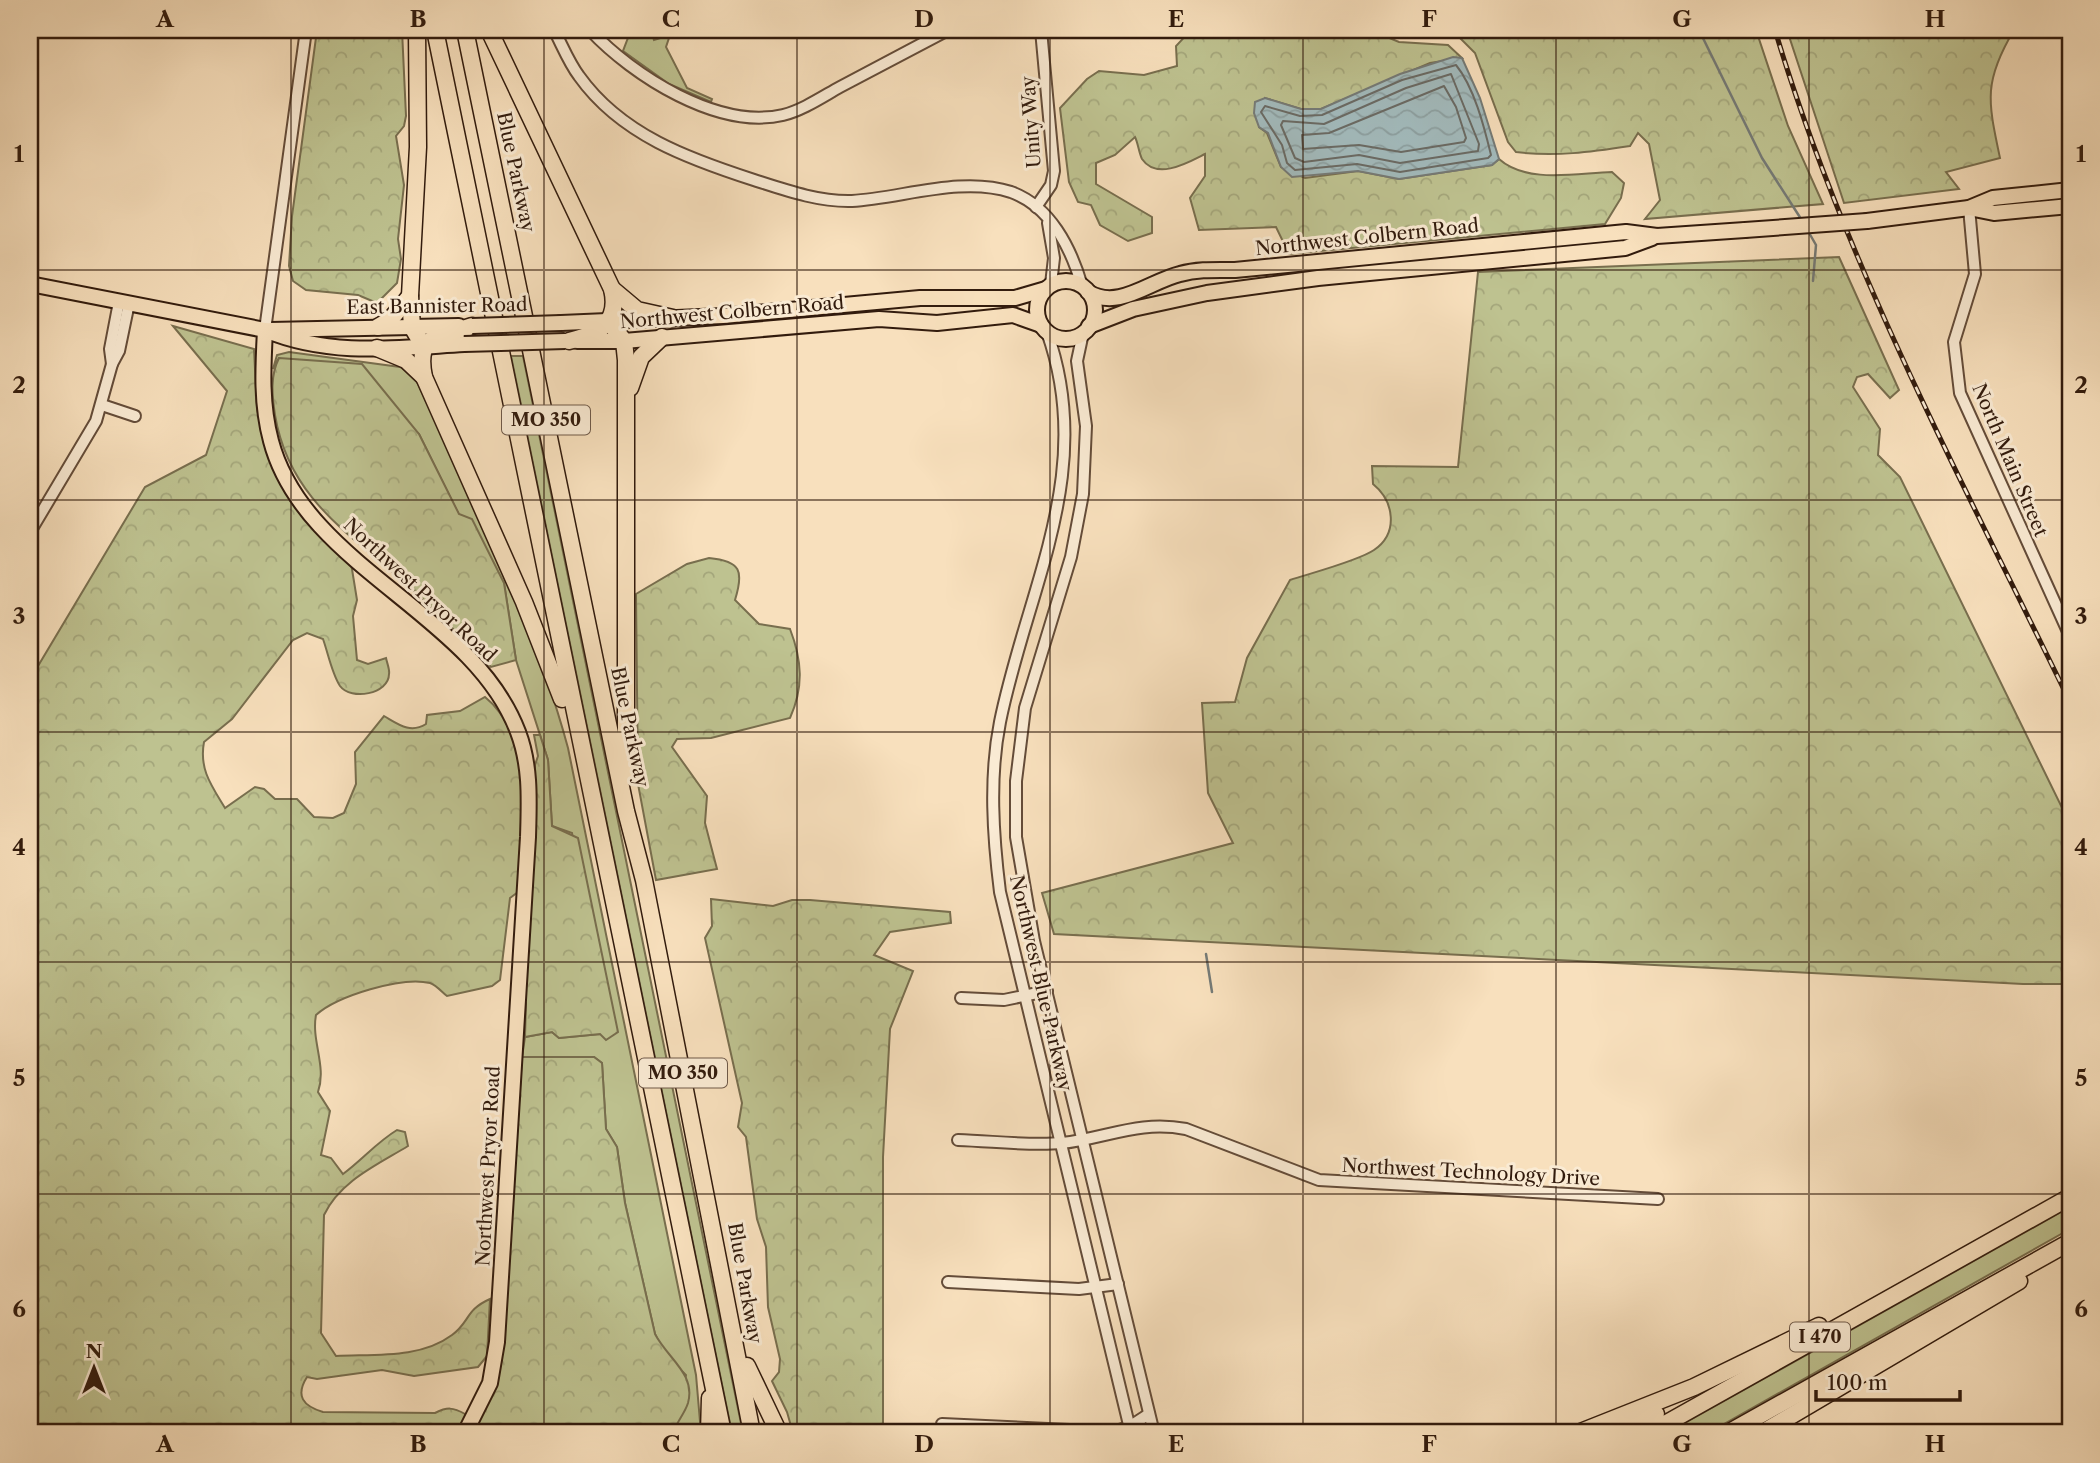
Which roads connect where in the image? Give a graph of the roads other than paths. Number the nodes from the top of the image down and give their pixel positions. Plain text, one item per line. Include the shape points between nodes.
1 (306, 30) edge
2 (417, 30) edge
3 (435, 30) edge
4 (465, 30) edge
5 (489, 30) edge
6 (556, 30) edge
7 (590, 30) edge
8 (948, 30) edge
9 (1041, 30) edge
10 (2070, 190) edge
11 (2070, 206) edge
12 (1036, 207) junction
13 (1969, 208) junction
14 (1046, 216) junction
15 (1657, 236) junction
16 (30, 284) edge
17 (1048, 287) junction
18 (612, 289) junction
19 (1085, 289) junction
20 (410, 296) junction
21 (124, 303) junction
22 (673, 318) junction
23 (609, 322) junction
24 (472, 326) junction
25 (378, 327) junction
26 (412, 327) junction
27 (1044, 328) junction
28 (265, 330) junction
29 (1086, 330) junction
30 (662, 337) junction
31 (567, 341) junction
32 (624, 341) junction
33 (425, 346) junction
34 (377, 348) junction
35 (424, 377) junction
36 (627, 397) junction
37 (102, 405) junction
38 (135, 416) dead end
39 (30, 532) edge
40 (2070, 636) edge
41 (588, 786) junction
42 (626, 811) junction
43 (1047, 991) junction
44 (1026, 997) junction
45 (961, 998) dead end
46 (1083, 1139) junction
47 (958, 1140) dead end
48 (1061, 1143) junction
49 (2070, 1197) edge
50 (1658, 1199) dead end
51 (1991, 1241) junction
52 (2070, 1242) edge
53 (2070, 1249) edge
54 (947, 1282) dead end
55 (1118, 1284) junction
56 (1095, 1286) junction
57 (736, 1335) junction
58 (1749, 1361) junction
59 (711, 1374) junction
60 (1150, 1414) junction
61 (942, 1424) dead end
62 (1130, 1430) edge
63 (465, 1433) edge
64 (709, 1433) edge
65 (723, 1433) edge
66 (752, 1433) edge
67 (779, 1433) edge
68 (1154, 1433) edge
69 (1578, 1433) edge
70 (1621, 1433) edge
71 (1649, 1433) edge
72 (1728, 1433) edge
73 (1762, 1433) edge

1 - 28 street, Northwest Pryor Road
2 - 20 highway via 418,147
3 - 41 highway, MO 350
4 - 42 highway, Blue Parkway / MO 350
5 - 18 highway
6 - 12 street via 580,77 621,119 664,148 791,192 849,201 984,188 1010,192
7 - 8 street via 690,101 719,111 766,117 796,111
9 - 12 street, Unity Way via 1054,171 1051,185
10 - 13 main road, Northwest Colbern Road via 1993,198
11 - 13 main road, Northwest Colbern Road via 1994,214
12 - 14 street
13 - 15 main road, Northwest Colbern Road, bridge via 1867,221
13 - 40 street, North Main Street via 1975,274 1954,342 1960,393
14 - 17 street via 1054,258
14 - 19 street via 1059,231
15 - 19 main road, Northwest Colbern Road via 1626,232 1197,271 1112,299 1098,298
15 - 29 main road, Northwest Colbern Road via 1625,248 1207,293 1133,309
16 - 21 main road, East Bannister Road
17 - 19 main road via 1063,281
17 - 22 main road, Northwest Colbern Road via 1015,298 920,298
17 - 27 main road via 1037,306
18 - 22 highway via 637,310
18 - 23 highway via 615,310
19 - 29 main road via 1095,309
20 - 25 highway
20 - 26 highway
21 - 28 main road, East Bannister Road
21 - 37 street via 110,349 112,364
22 - 23 main road, Northwest Colbern Road
23 - 24 main road, East Bannister Road, bridge
23 - 31 highway via 591,336
23 - 32 highway
24 - 26 main road, East Bannister Road
24 - 33 highway via 445,333
25 - 26 main road, East Bannister Road
25 - 28 main road, East Bannister Road
26 - 33 highway
27 - 29 main road via 1065,338
27 - 30 main road, Northwest Colbern Road via 1002,315 937,323 879,319
27 - 44 street, Northwest Blue Parkway via 1057,360 1063,412 1058,512 1005,703 994,791 1000,892
28 - 34 main road, East Bannister Road via 297,344
28 - 63 main road, Northwest Pryor Road via 268,430 297,495 347,550 485,676 517,730 525,755 528,837 497,1342 490,1383
29 - 43 street, Northwest Blue Parkway via 1077,361 1086,426 1083,494 1071,557 1026,708 1016,781 1018,862
30 - 32 main road, Northwest Colbern Road
30 - 36 highway via 641,357
31 - 32 main road, Northwest Colbern Road
31 - 33 main road, Northwest Colbern Road, bridge
32 - 36 highway
33 - 34 main road, East Bannister Road
33 - 35 highway via 421,356
34 - 35 highway via 406,360
35 - 41 highway via 554,672
36 - 42 highway
37 - 38 street
37 - 39 street
41 - 59 highway, MO 350
42 - 57 highway, Blue Parkway / MO 350
43 - 44 street
43 - 46 street, Northwest Blue Parkway
44 - 45 street
44 - 48 street, Northwest Blue Parkway
46 - 48 street, Northwest Technology Drive
46 - 50 street, Northwest Technology Drive via 1139,1126 1168,1125 1319,1180
46 - 55 street, Northwest Blue Parkway
47 - 48 street, Northwest Technology Drive
48 - 56 street, Northwest Blue Parkway
49 - 51 highway, I 470
51 - 58 highway
51 - 71 highway, I 470
52 - 72 highway, I 470
53 - 73 highway via 1858,1380
54 - 56 street
55 - 56 street
55 - 60 street, Northwest Blue Parkway
56 - 62 street, Northwest Blue Parkway
57 - 66 highway, Blue Parkway / MO 350
57 - 67 highway via 754,1387
58 - 69 highway via 1636,1413
58 - 70 highway
59 - 64 highway
59 - 65 highway, MO 350
60 - 62 street
60 - 68 street, Northwest Blue Parkway
61 - 62 street via 1094,1433

